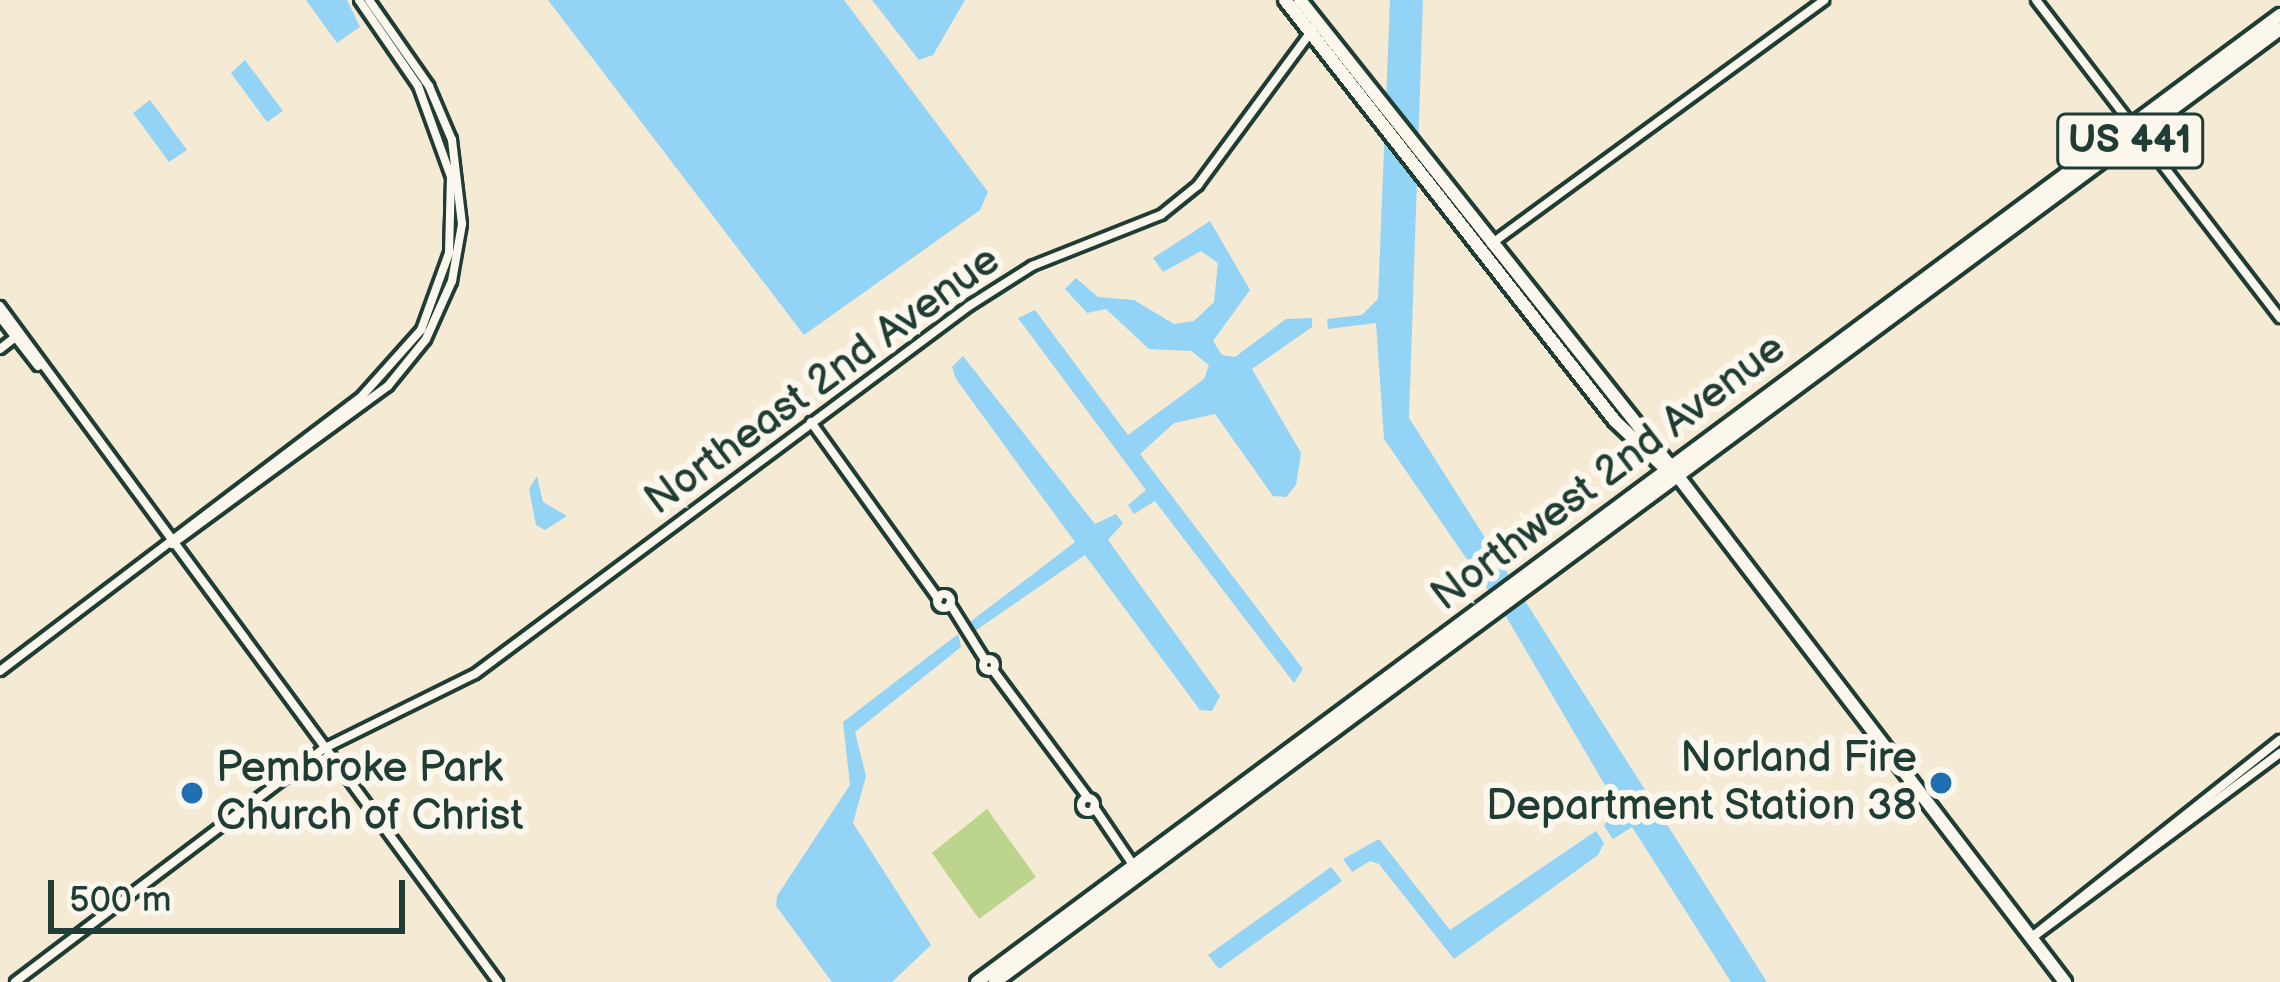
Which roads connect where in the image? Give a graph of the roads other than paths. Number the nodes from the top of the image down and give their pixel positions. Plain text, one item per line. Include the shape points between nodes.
1 (359, 0) edge
2 (369, 0) edge
3 (1285, 0) edge
4 (1300, 0) edge
5 (1824, 0) edge
6 (2036, 0) edge
7 (2280, 16) edge
8 (1314, 28) junction
9 (2280, 29) edge
10 (2136, 130) junction
11 (1487, 246) junction
12 (0, 305) edge
13 (0, 317) edge
14 (2280, 318) edge
15 (18, 336) junction
16 (0, 349) edge
17 (811, 422) junction
18 (1672, 476) junction
19 (170, 544) junction
20 (0, 671) edge
21 (2279, 747) edge
22 (323, 749) junction
23 (1137, 873) junction
24 (2031, 938) junction
25 (15, 982) edge
26 (498, 982) edge
27 (977, 982) edge
28 (995, 982) edge
29 (2065, 982) edge

1 - 19 street via 418,86 443,142 453,215 435,302 378,383
2 - 19 street via 429,86 452,140 462,224 452,280 427,338 392,382
3 - 8 main road
4 - 8 main road
5 - 11 street
6 - 10 street
7 - 10 main road, Northwest 2nd Avenue / US 441
8 - 11 main road
8 - 11 main road via 1381,123
8 - 17 street, Northeast 2nd Avenue via 1181,200 1136,229 1032,266
9 - 10 main road, Northwest 2nd Avenue / US 441
10 - 14 street
10 - 18 main road, Northwest 2nd Avenue / US 441
11 - 18 main road via 1615,421
12 - 15 street
13 - 15 street
15 - 16 street
15 - 19 street
17 - 22 street, Northeast 2nd Avenue via 475,674
17 - 23 street
18 - 23 main road, Northwest 2nd Avenue / US 441
18 - 24 main road
19 - 20 street
19 - 22 street
21 - 24 street
22 - 25 street, Northeast 2nd Avenue
22 - 26 street
23 - 27 main road, Northwest 2nd Avenue / US 441
23 - 28 main road, Northwest 2nd Avenue / US 441
24 - 29 main road

